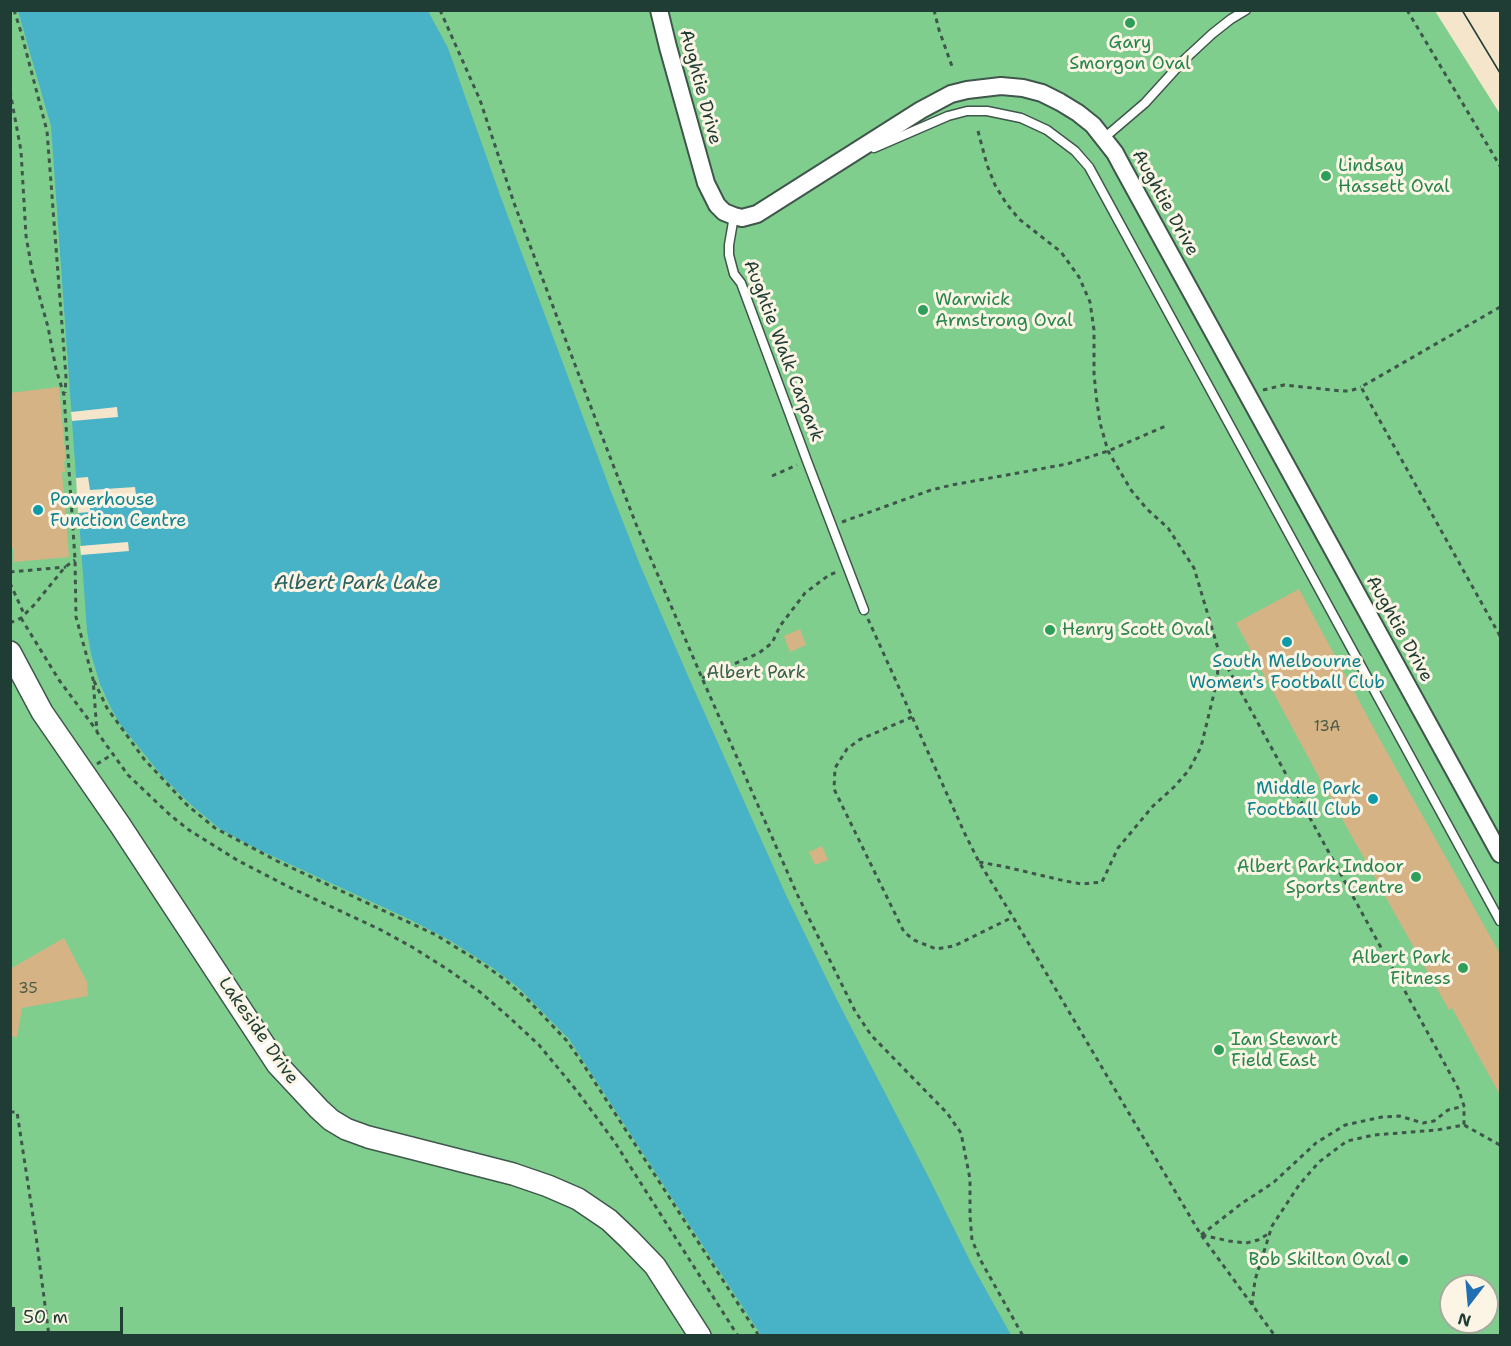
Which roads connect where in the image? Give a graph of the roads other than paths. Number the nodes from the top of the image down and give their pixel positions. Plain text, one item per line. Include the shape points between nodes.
1 (659, 10) edge
2 (1246, 10) edge
3 (1104, 138) junction
4 (843, 160) junction
5 (734, 216) junction
6 (864, 610) road end
7 (13, 669) edge
8 (1500, 854) edge
9 (1500, 921) edge
10 (700, 1335) edge

1 - 5 street, Aughtie Drive via 706,183 717,206
2 - 3 lane via 1212,34 1145,103
3 - 4 street, Aughtie Drive via 1093,125 1060,102 1042,93 1001,86 951,94
3 - 8 street, Aughtie Drive
4 - 5 street, Aughtie Drive via 757,214
4 - 9 lane via 948,116 987,111 1021,118 1047,130 1089,167
5 - 6 lane, Aughtie Walk Carpark via 729,245 731,265
7 - 10 street, Lakeside Drive via 277,1064 319,1109 346,1129 368,1137 513,1174 578,1199 609,1220 655,1266

